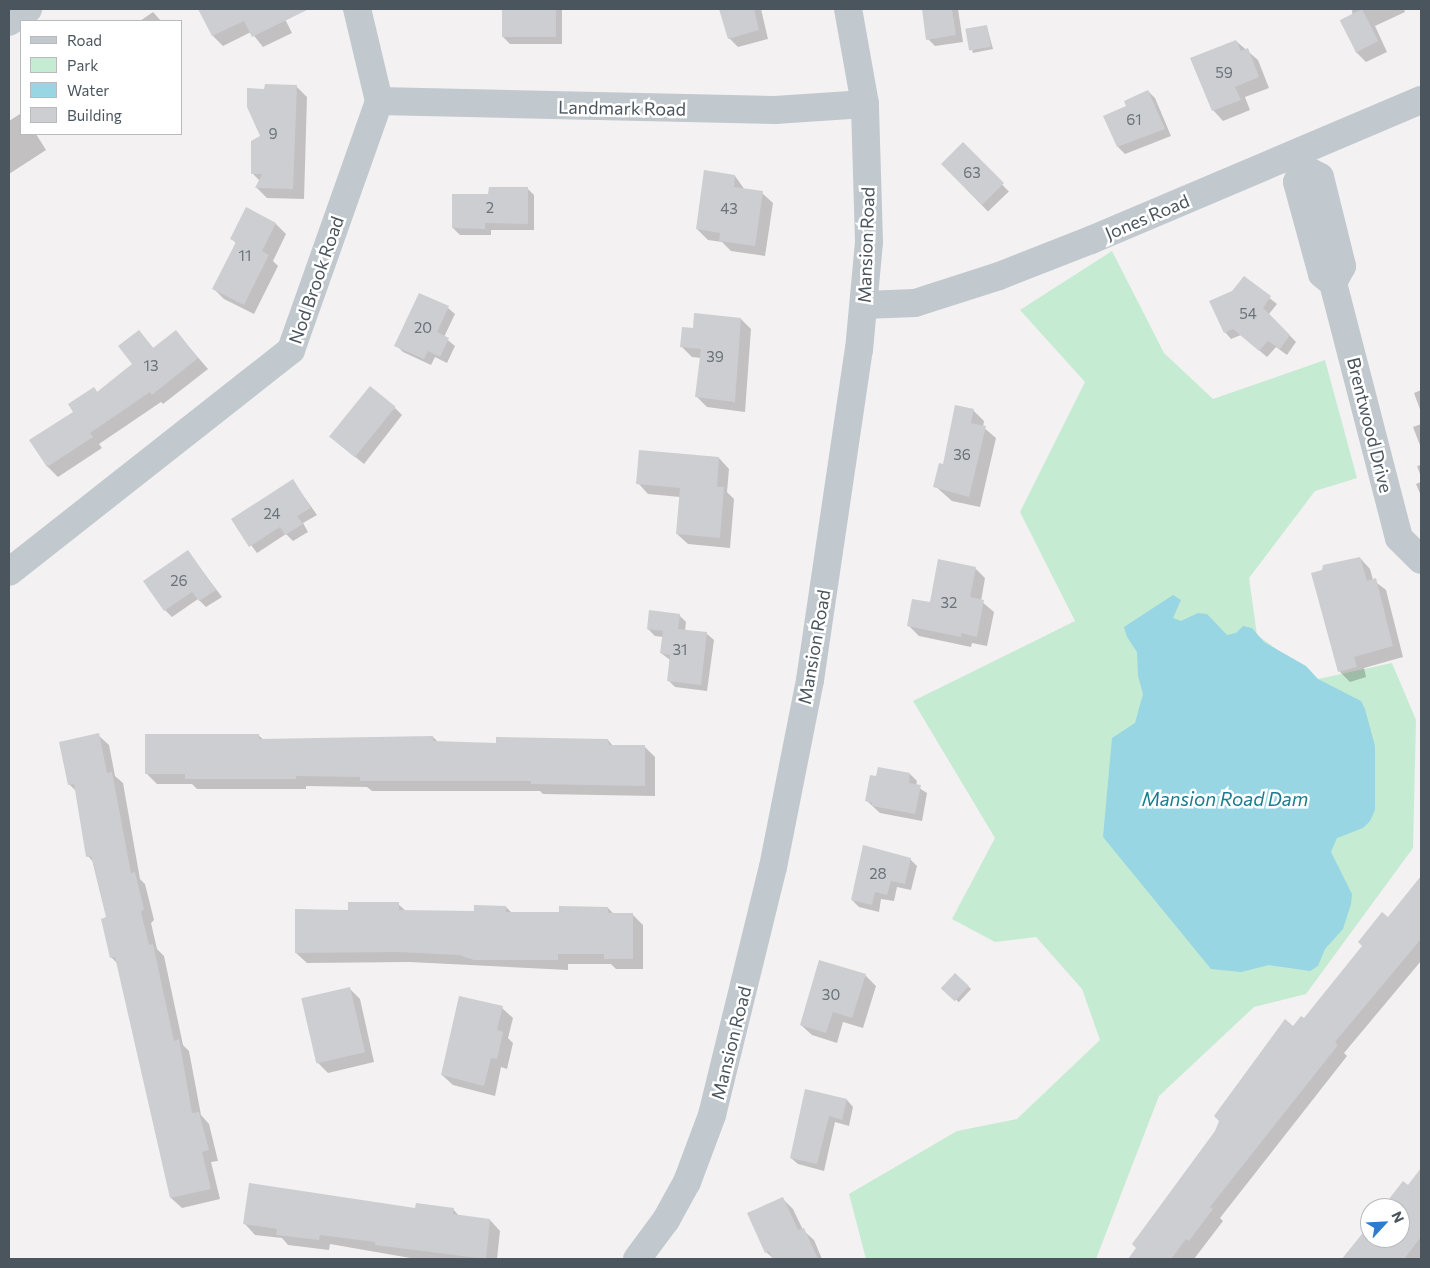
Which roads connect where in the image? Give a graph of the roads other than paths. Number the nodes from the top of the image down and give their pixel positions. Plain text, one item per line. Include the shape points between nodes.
1 (28, 9) edge
2 (357, 9) edge
3 (848, 9) edge
4 (9, 22) edge
5 (1421, 100) edge
6 (379, 101) junction
7 (865, 104) junction
8 (1300, 161) junction
9 (864, 304) junction
10 (1421, 560) edge
11 (9, 572) edge
12 (637, 1259) edge

1 - 4 street
2 - 6 street
3 - 7 street, Mansion Road
5 - 8 street, Jones Road
6 - 7 street, Landmark Road via 775,110
6 - 11 street, Nod Brook Road via 291,350
7 - 9 street, Mansion Road via 869,242
8 - 9 street, Jones Road via 952,292 915,303
8 - 10 street, Brentwood Drive via 1320,177 1342,266 1333,283 1399,538
9 - 12 street, Mansion Road via 810,680 736,1030 708,1130 687,1182 666,1220

